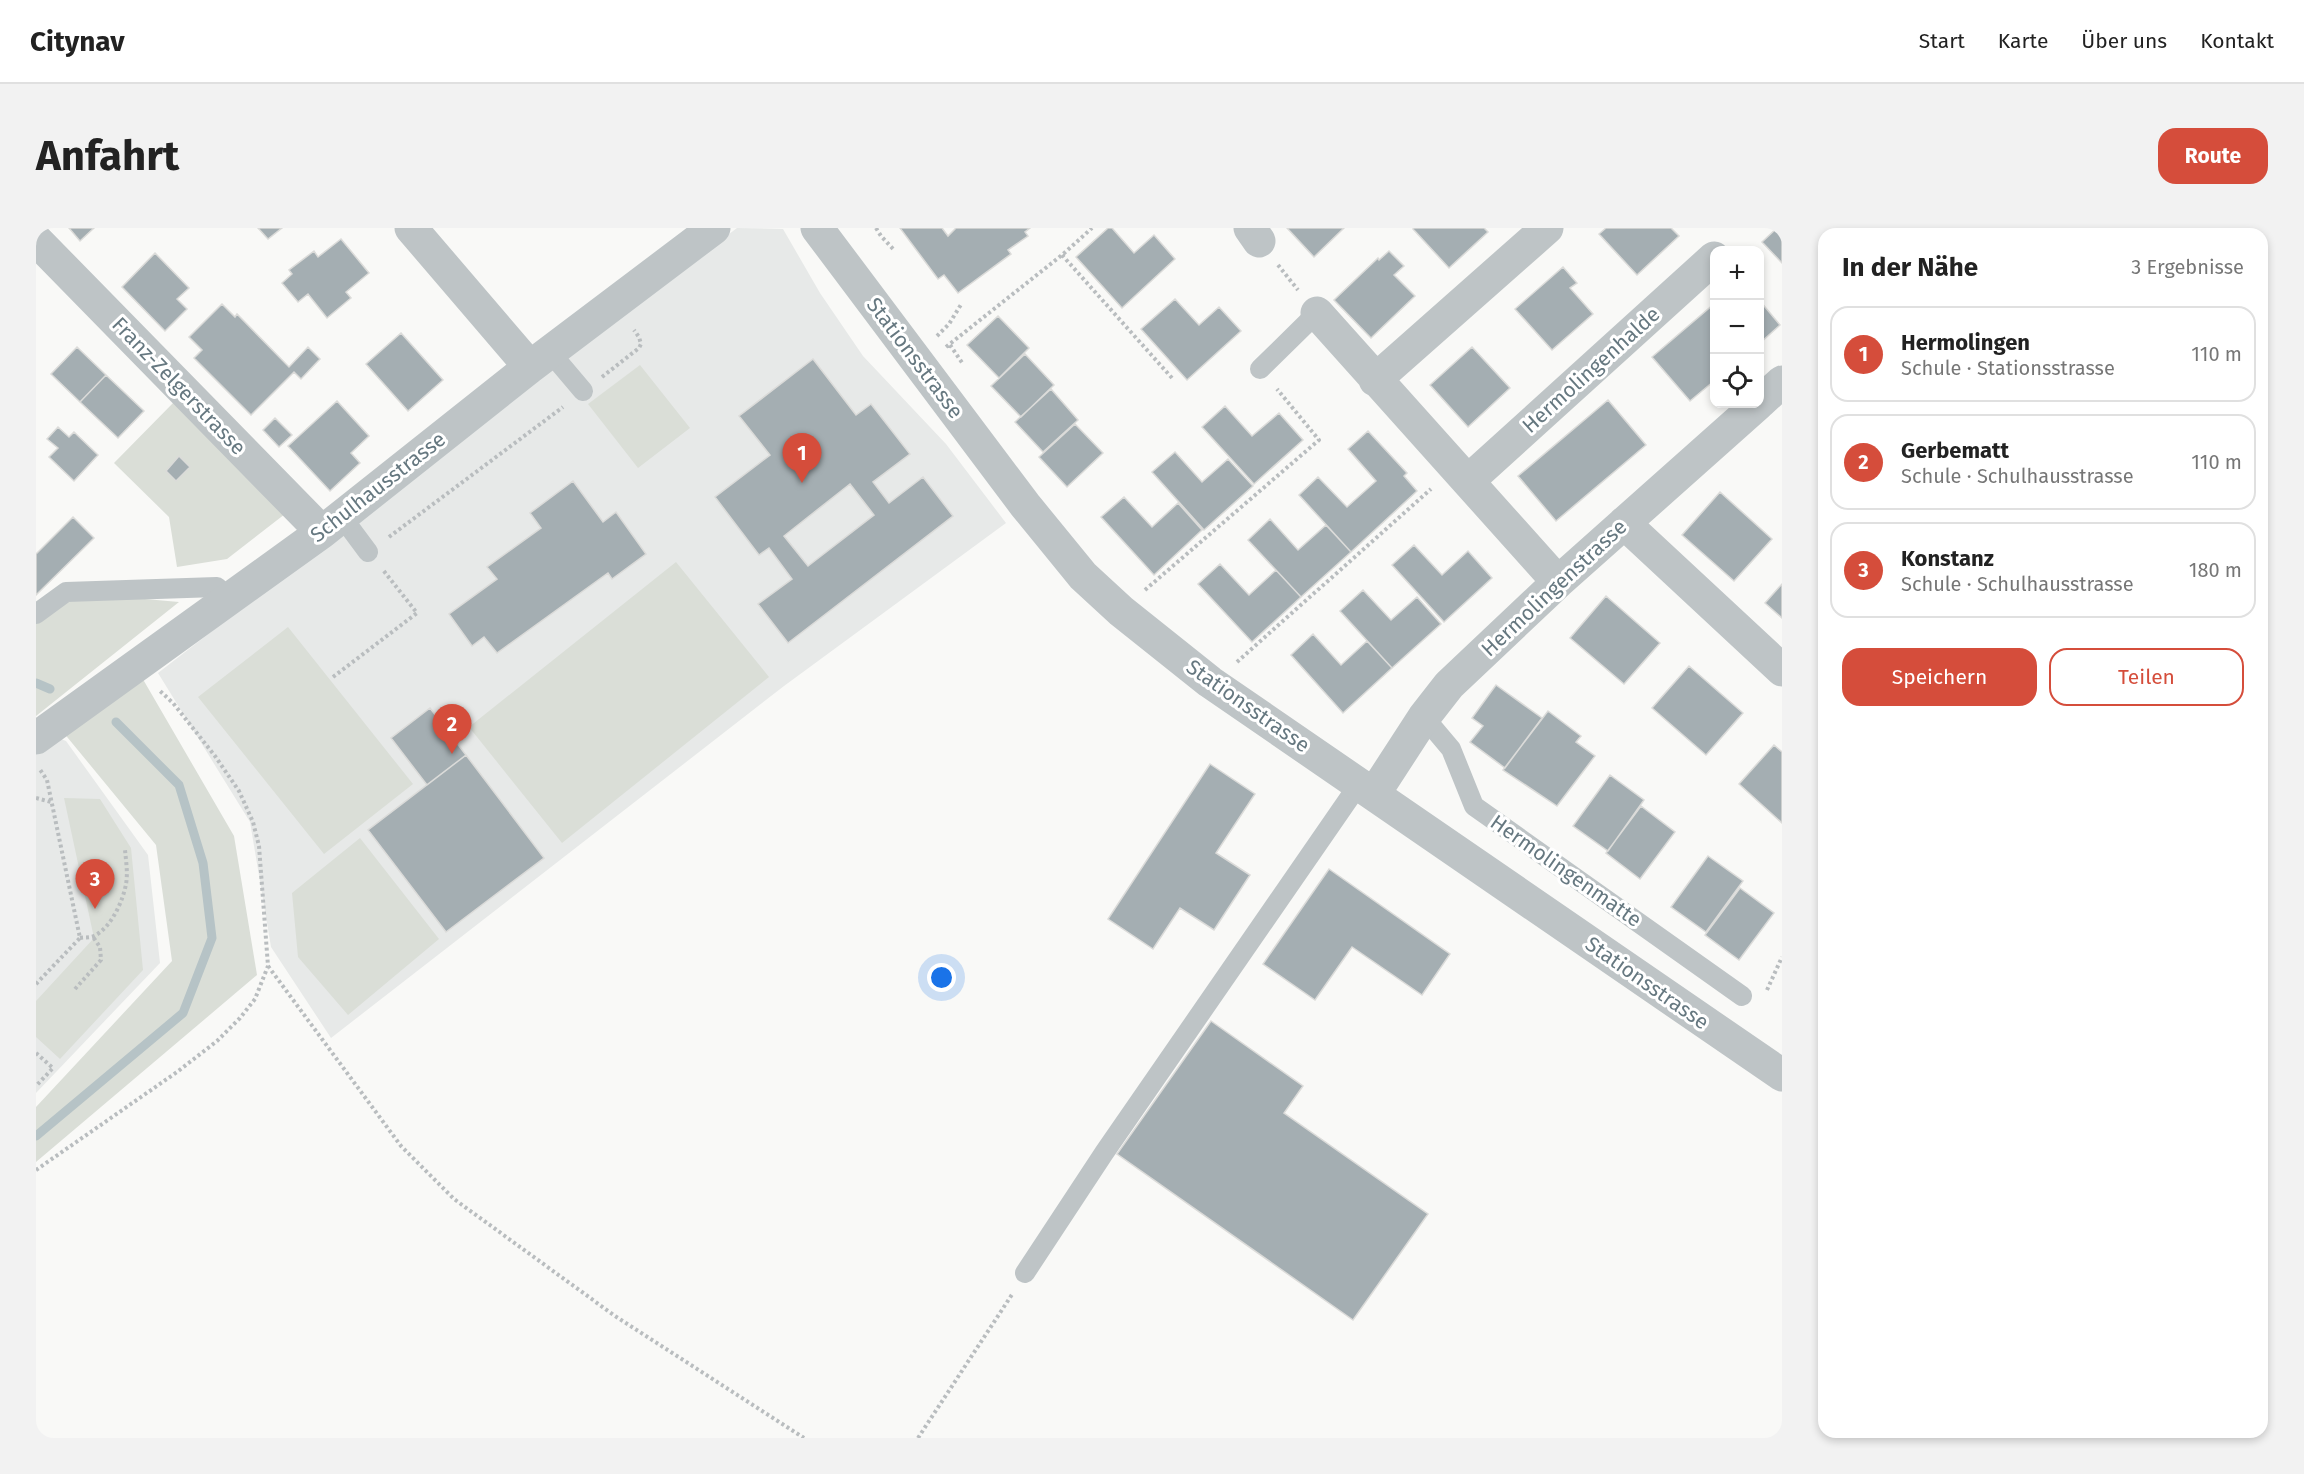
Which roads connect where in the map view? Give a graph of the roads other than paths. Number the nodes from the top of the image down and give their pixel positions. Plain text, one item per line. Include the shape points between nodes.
1 (411, 228) edge
2 (714, 228) edge
3 (817, 228) edge
4 (1547, 228) edge
5 (36, 240) edge
6 (1710, 261) edge
7 (1317, 313) joint
8 (540, 360) junction
9 (1260, 369) road end
10 (1375, 380) junction
11 (1782, 382) edge
12 (583, 391) road end
13 (1764, 398) edge
14 (1753, 408) edge
15 (1454, 481) junction
16 (1624, 523) junction
17 (332, 525) junction
18 (368, 552) road end
19 (1558, 582) junction
20 (230, 599) junction
21 (36, 614) edge
22 (1782, 670) edge
23 (1424, 717) junction
24 (36, 738) edge
25 (1367, 789) junction
26 (1742, 996) dead end
27 (1782, 1075) edge
28 (1025, 1274) road end

1 - 8 street
2 - 8 street, Schulhausstrasse
3 - 25 street, Stationsstrasse via 1083,576 1202,675
4 - 10 street
5 - 17 street, Franz-Zelgerstrasse
6 - 15 street, Hermolingenhalde
7 - 9 lane
7 - 10 street
8 - 12 lane
8 - 17 street, Schulhausstrasse
10 - 15 street
11 - 13 street, Hermolingenstrasse
14 - 16 street, Hermolingenstrasse
15 - 19 street
16 - 19 street, Hermolingenstrasse
16 - 22 street
17 - 18 lane
17 - 20 street, Schulhausstrasse
19 - 23 street, Hermolingenstrasse via 1449,685
20 - 21 lane via 217,587 66,592
20 - 24 street, Schulhausstrasse
23 - 25 street, Hermolingenstrasse
23 - 26 lane, Hermolingenmatte via 1450,749 1474,806
25 - 27 street, Stationsstrasse
25 - 28 lane via 1111,1143

